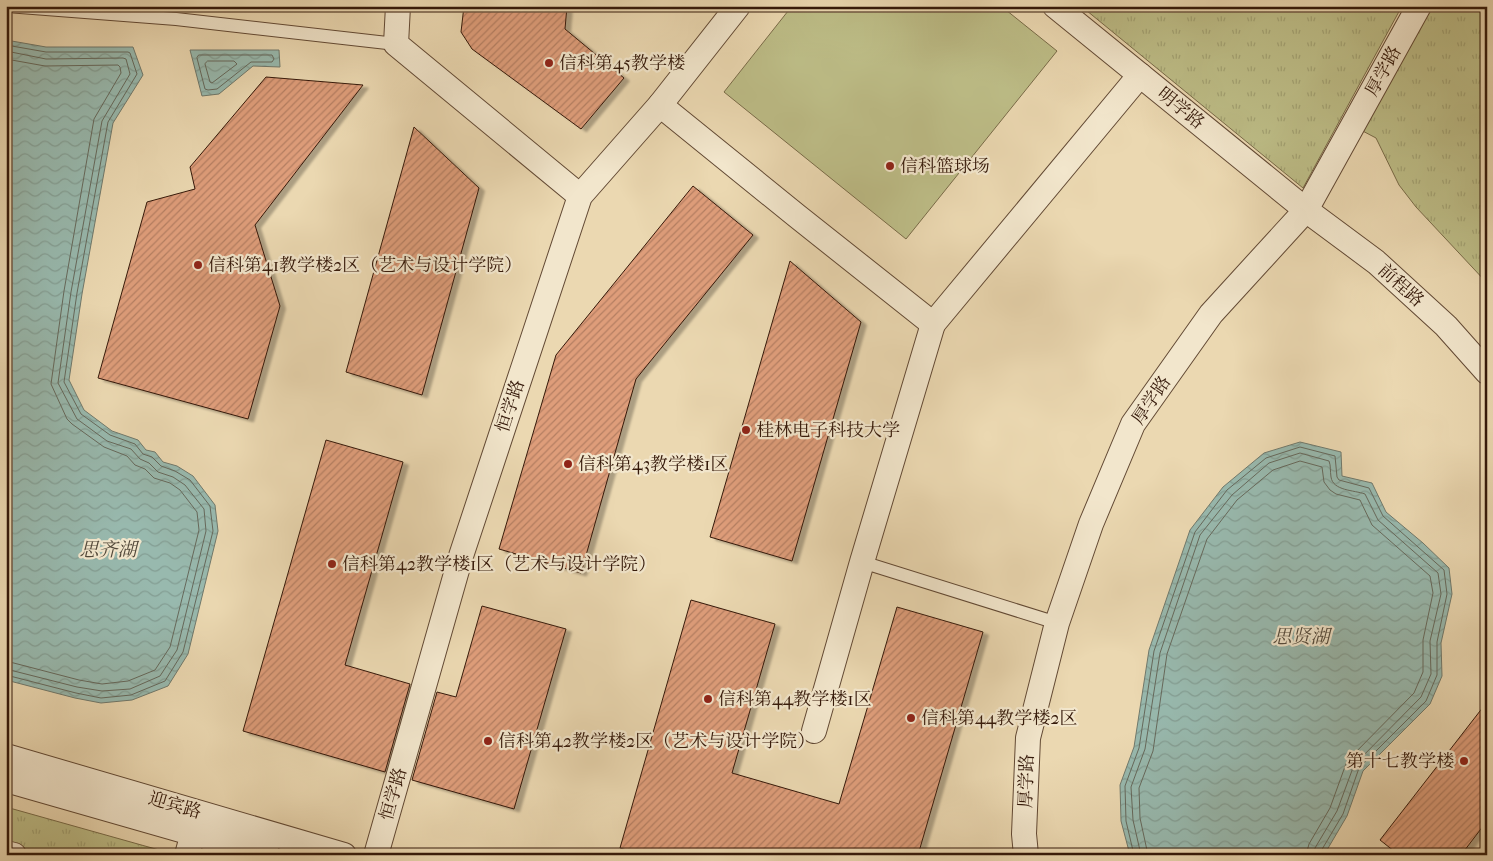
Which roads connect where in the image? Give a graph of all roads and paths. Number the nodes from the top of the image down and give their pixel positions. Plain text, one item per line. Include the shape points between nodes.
1 (7, 6) edge
2 (398, 6) edge
3 (738, 6) edge
4 (1055, 6) edge
5 (1419, 6) edge
6 (396, 44) junction
7 (1140, 75) junction
8 (660, 105) junction
9 (580, 196) junction
10 (1306, 210) junction
11 (933, 324) junction
12 (1487, 372) edge
13 (862, 562) junction
14 (1057, 623) junction
15 (814, 731) dead end
16 (6, 756) edge
17 (6, 780) edge
18 (190, 844) edge
19 (6, 853) edge
20 (14, 855) edge
21 (268, 855) edge
22 (344, 855) edge
23 (376, 855) edge
24 (1026, 855) edge

1 - 6 lane via 176,19
2 - 6 street
3 - 8 street, 恒学路
4 - 7 street, 明学路
5 - 10 street, 厚学路
6 - 9 street
7 - 10 street, 明学路
7 - 11 street
8 - 9 street, 恒学路
8 - 11 street
9 - 23 street, 恒学路 via 461,556
10 - 12 street, 前程路 via 1376,262 1446,326
10 - 14 street, 厚学路 via 1211,314 1133,424 1091,524
11 - 13 street
13 - 14 lane
13 - 15 street
14 - 24 street, 厚学路 via 1028,738
16 - 22 street, 迎宾路
17 - 18 street, 迎宾路
18 - 21 street, 迎宾路
19 - 20 street

